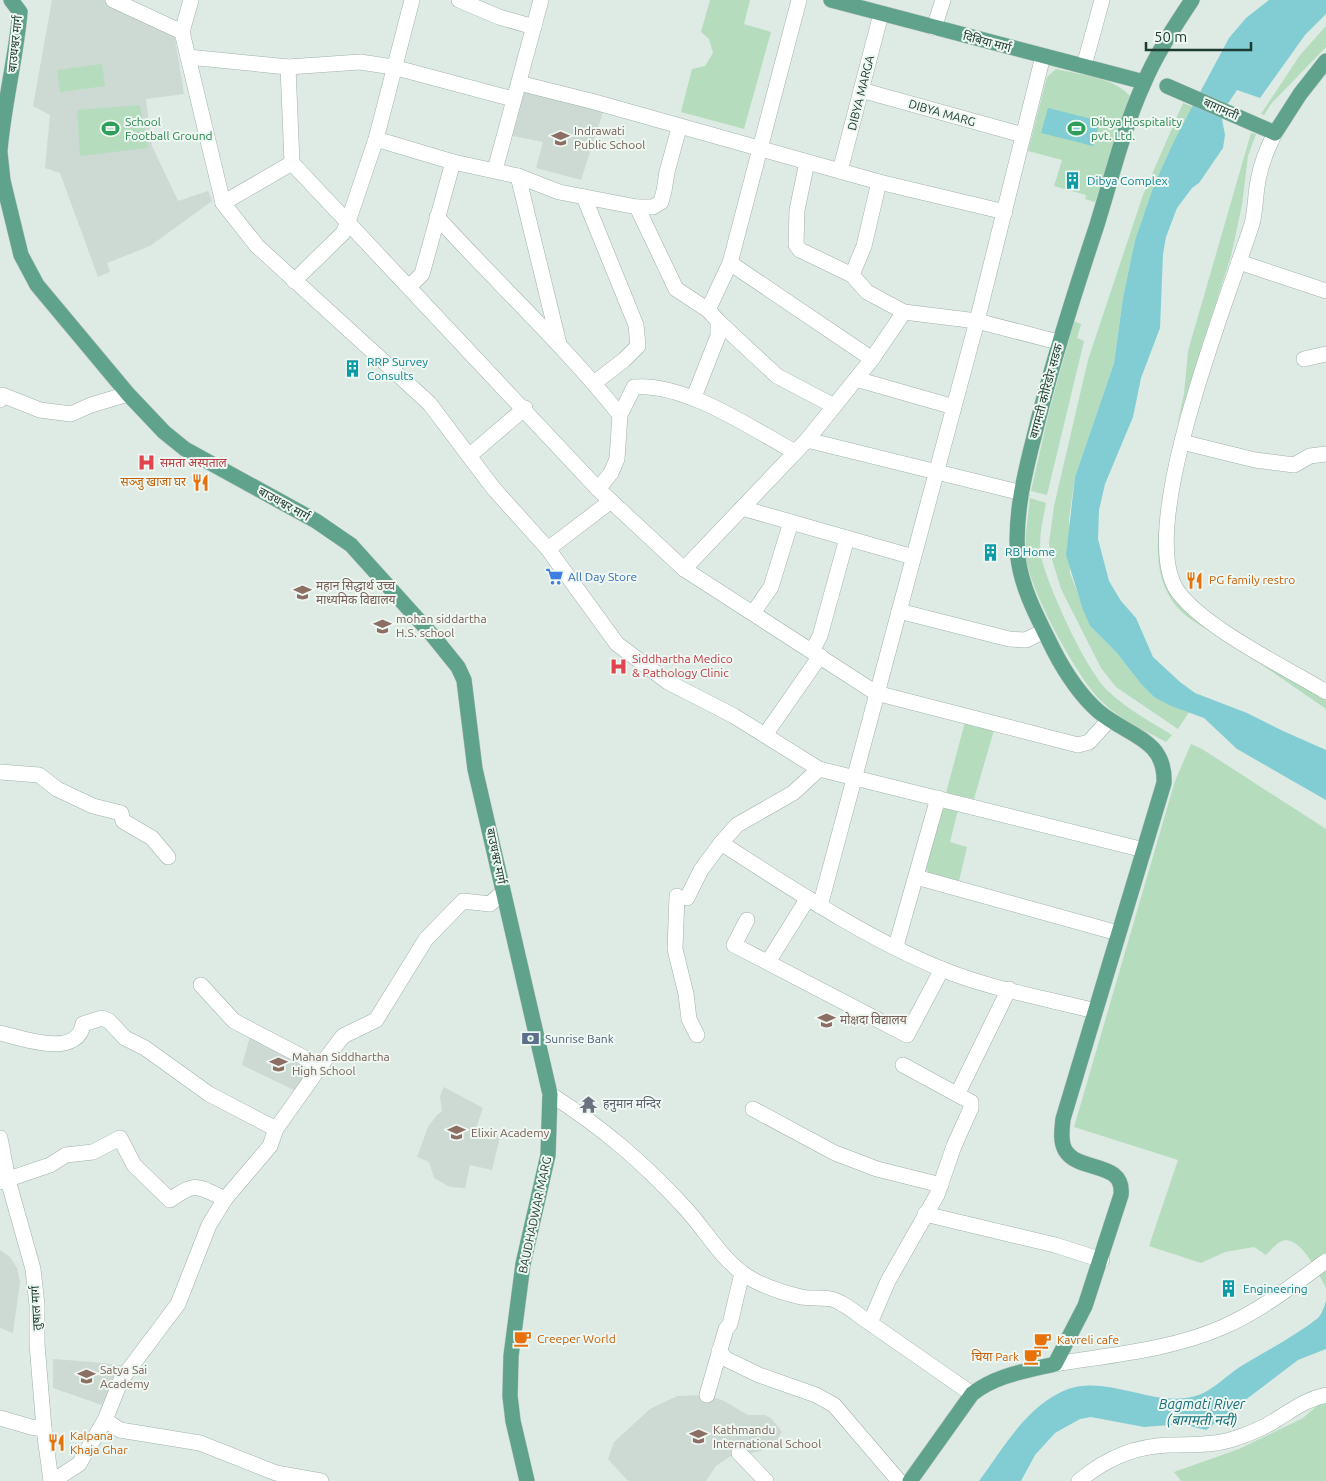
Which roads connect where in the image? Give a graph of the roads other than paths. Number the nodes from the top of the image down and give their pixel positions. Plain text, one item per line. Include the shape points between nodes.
1 (11, 0) edge
2 (113, 0) edge
3 (191, 0) edge
4 (412, 0) edge
5 (458, 0) edge
6 (541, 0) edge
7 (799, 0) edge
8 (831, 0) edge
9 (943, 0) edge
10 (1102, 0) edge
11 (1192, 0) edge
12 (872, 8) edge
13 (534, 27) junction
14 (934, 28) junction
15 (182, 32) junction
16 (1042, 56) junction
17 (188, 57) junction
18 (1326, 61) edge
19 (1084, 66) junction
20 (288, 67) junction
21 (393, 67) junction
22 (1144, 82) junction
23 (519, 83) junction
24 (5, 86) edge
25 (1168, 86) dead end
26 (861, 90) junction
27 (514, 99) junction
28 (679, 128) junction
29 (1275, 133) junction
30 (1023, 135) junction
31 (376, 139) junction
32 (762, 148) junction
33 (0, 152) edge
34 (453, 162) junction
35 (807, 162) junction
36 (292, 163) junction
37 (495, 170) junction
38 (840, 171) junction
39 (518, 176) junction
40 (879, 182) junction
41 (584, 197) junction
42 (223, 203) junction
43 (637, 207) junction
44 (1005, 212) junction
45 (438, 217) junction
46 (348, 222) junction
47 (1239, 262) junction
48 (730, 263) junction
49 (852, 275) junction
50 (294, 281) junction
51 (409, 287) junction
52 (1326, 291) edge
53 (904, 312) junction
54 (713, 316) junction
55 (977, 321) junction
56 (1058, 342) junction
57 (559, 345) junction
58 (1326, 354) edge
59 (872, 359) junction
60 (1304, 359) dead end
61 (856, 379) junction
62 (594, 382) junction
63 (128, 394) junction
64 (694, 397) junction
65 (0, 400) edge
66 (834, 406) junction
67 (954, 407) junction
68 (525, 408) junction
69 (620, 415) junction
70 (807, 440) junction
71 (1182, 442) junction
72 (794, 452) junction
73 (1326, 454) edge
74 (469, 456) junction
75 (937, 472) junction
76 (598, 489) junction
77 (1022, 493) junction
78 (611, 502) junction
79 (742, 508) junction
80 (791, 522) junction
81 (847, 538) junction
82 (548, 548) junction
83 (913, 557) junction
84 (684, 570) junction
85 (899, 611) junction
86 (753, 613) junction
87 (1044, 631) junction
88 (816, 654) junction
89 (876, 692) junction
90 (1326, 692) edge
91 (1110, 720) junction
92 (765, 735) junction
93 (819, 769) junction
94 (0, 772) edge
95 (855, 777) junction
96 (938, 798) junction
97 (722, 844) junction
98 (1144, 850) junction
99 (168, 857) dead end
100 (916, 876) junction
101 (503, 892) junction
102 (814, 902) junction
103 (747, 920) dead end
104 (1118, 933) junction
105 (896, 946) junction
106 (768, 962) junction
107 (942, 969) junction
108 (202, 986) dead end
109 (1009, 989) junction
110 (1094, 1011) junction
111 (0, 1033) edge
112 (697, 1035) dead end
113 (903, 1065) dead end
114 (320, 1066) junction
115 (958, 1093) junction
116 (550, 1094) junction
117 (753, 1109) dead end
118 (276, 1129) junction
119 (0, 1138) edge
120 (4, 1181) edge
121 (941, 1185) junction
122 (225, 1199) junction
123 (925, 1214) junction
124 (1102, 1260) junction
125 (1326, 1262) edge
126 (742, 1272) junction
127 (870, 1323) junction
128 (719, 1352) junction
129 (1055, 1364) junction
130 (972, 1394) junction
131 (1326, 1395) edge
132 (707, 1396) dead end
133 (0, 1418) edge
134 (105, 1420) junction
135 (44, 1428) junction
136 (739, 1453) dead end
137 (52, 1481) edge
138 (321, 1481) edge
139 (527, 1481) edge
140 (766, 1481) edge
141 (899, 1481) edge
142 (910, 1481) edge
143 (1079, 1481) edge

1 - 24 main road, बाउधश्वर मार्ग via 20,12
2 - 15 street
3 - 15 street
4 - 21 street
5 - 13 street
6 - 13 street
7 - 32 street
8 - 12 main road, दिबिया मार्ग
9 - 14 street
10 - 19 street
11 - 22 main road, बागमती कोरिडोर सडक
12 - 14 main road, दिबिया मार्ग
12 - 26 street, DIBYA MARGA
13 - 23 street
14 - 16 main road, दिबिया मार्ग
15 - 17 street
16 - 19 main road, दिबिया मार्ग
16 - 30 street
17 - 20 street
17 - 42 street
18 - 29 main road
19 - 22 main road, दिबिया मार्ग
20 - 21 street via 360,62
20 - 36 street
21 - 27 street
21 - 31 street
22 - 56 main road, बागमती कोरिडोर सडक
23 - 27 street
23 - 28 street
24 - 33 main road, बाउधश्वर मार्ग
25 - 29 main road, बागामती
26 - 30 street, DIBYA MARG
26 - 38 street, DIBYA MARGA
27 - 37 street
28 - 32 street
28 - 43 street via 660,202 653,207
29 - 47 street via 1259,177 1253,221
30 - 44 street
31 - 34 street
31 - 46 street
32 - 35 street
32 - 48 street
33 - 63 main road, बाउधश्वर मार्ग via 3,181 21,255 38,285
34 - 37 street
34 - 45 street
35 - 38 street
35 - 49 street via 798,210 796,245 800,250
36 - 42 street
36 - 46 street
37 - 39 street
38 - 40 street
39 - 41 street via 559,192
39 - 57 street
40 - 44 street
40 - 49 street via 864,246
41 - 43 street
41 - 62 street via 636,325 638,346
42 - 50 street via 258,246
43 - 54 street via 676,289
44 - 55 street
45 - 51 street via 422,274
45 - 57 street via 493,279
46 - 50 street via 343,233
46 - 51 street
47 - 52 street
47 - 71 street
48 - 54 street
48 - 59 street
49 - 53 street via 867,292
50 - 74 street via 429,403
51 - 68 street
53 - 55 street
53 - 59 street
54 - 64 street via 718,336
54 - 66 street via 777,376
55 - 56 street
55 - 67 street
56 - 77 main road, बागमती कोरिडोर सडक
57 - 62 street
58 - 60 street
59 - 61 street
61 - 66 street
61 - 67 street
62 - 69 street
63 - 65 street via 71,414 40,410 2,395
63 - 101 main road, बाउधश्वर मार्ग via 164,432 186,449 316,521 351,545 458,667 468,698 474,769
64 - 69 street via 634,387
64 - 72 street
66 - 70 street
67 - 75 street
68 - 74 street
68 - 76 street
69 - 76 street via 617,459 612,473
70 - 72 street
70 - 75 street
71 - 73 street via 1255,460 1294,465 1310,456
71 - 90 street via 1167,543 1173,583 1185,601 1202,616
72 - 79 street
74 - 82 street via 494,489
75 - 77 street
75 - 83 street
76 - 78 street
77 - 87 main road, बागमती कोरिडोर सडक via 1018,559 1033,608
78 - 82 street
78 - 84 street
79 - 80 street
79 - 84 street
80 - 81 street
80 - 86 street via 771,587
81 - 83 street
81 - 88 street
82 - 92 street via 617,644 668,682
83 - 85 street
84 - 86 street
85 - 87 street via 1009,639 1026,640
85 - 89 street
86 - 88 street
87 - 91 main road, बागमती कोरिडोर सडक via 1080,691
88 - 89 street
88 - 92 street
89 - 91 street via 1078,744 1089,742
89 - 95 street
91 - 98 main road, बागमती कोरिडोर सडक via 1152,746 1164,767 1164,783
92 - 93 street
93 - 95 street
93 - 97 street via 793,793 741,822
94 - 99 street via 39,775 57,789 93,806 120,813 123,821 152,838
95 - 96 street
95 - 102 street
96 - 98 street
96 - 100 street
97 - 102 street
97 - 112 street via 682,897 675,949 689,1019
98 - 104 main road
100 - 104 street
100 - 105 street
101 - 114 street via 490,904 463,901 426,939 376,1020 344,1036
101 - 116 main road, BAUDHADWAR MARG
102 - 105 street
102 - 106 street
103 - 106 street via 734,945
104 - 110 main road
105 - 107 street
106 - 107 street via 907,1035
107 - 109 street
108 - 114 street via 245,1029
109 - 110 street
109 - 115 street
110 - 124 main road via 1063,1119 1062,1136 1068,1155 1113,1174 1120,1182 1121,1195
111 - 118 street via 50,1045 77,1037 83,1024 102,1018 125,1038 145,1048 210,1094
113 - 115 street
114 - 118 street
115 - 121 street via 971,1102 971,1108
116 - 126 street via 640,1161 688,1211 722,1254
116 - 139 main road, BAUDHADWAR MARG via 548,1155 523,1264 511,1356 513,1421
117 - 121 street via 834,1153 877,1169
118 - 122 street via 270,1146
119 - 120 street, तुषाल मार्ग
120 - 122 street via 50,1165 66,1155 93,1152 120,1138 134,1165 170,1200 186,1188 197,1186
120 - 135 street, तुषाल मार्ग via 33,1269
121 - 123 street
122 - 134 street via 209,1225 178,1304 121,1380
123 - 124 street via 1055,1245
123 - 127 street via 888,1281
124 - 129 main road via 1085,1306
125 - 129 street via 1254,1310 1211,1332 1175,1342
126 - 127 street via 785,1292 833,1300
126 - 128 street via 730,1324
127 - 130 street
128 - 132 street
128 - 141 street via 759,1375 816,1395 834,1405
129 - 130 main road via 1002,1377
130 - 142 main road
131 - 143 street via 1306,1400 1254,1431 1228,1440 1206,1445 1135,1449 1112,1458
133 - 135 street
134 - 137 street via 79,1464
134 - 138 street via 120,1430 200,1443 276,1473
135 - 137 street, तुषाल मार्ग
136 - 140 street

